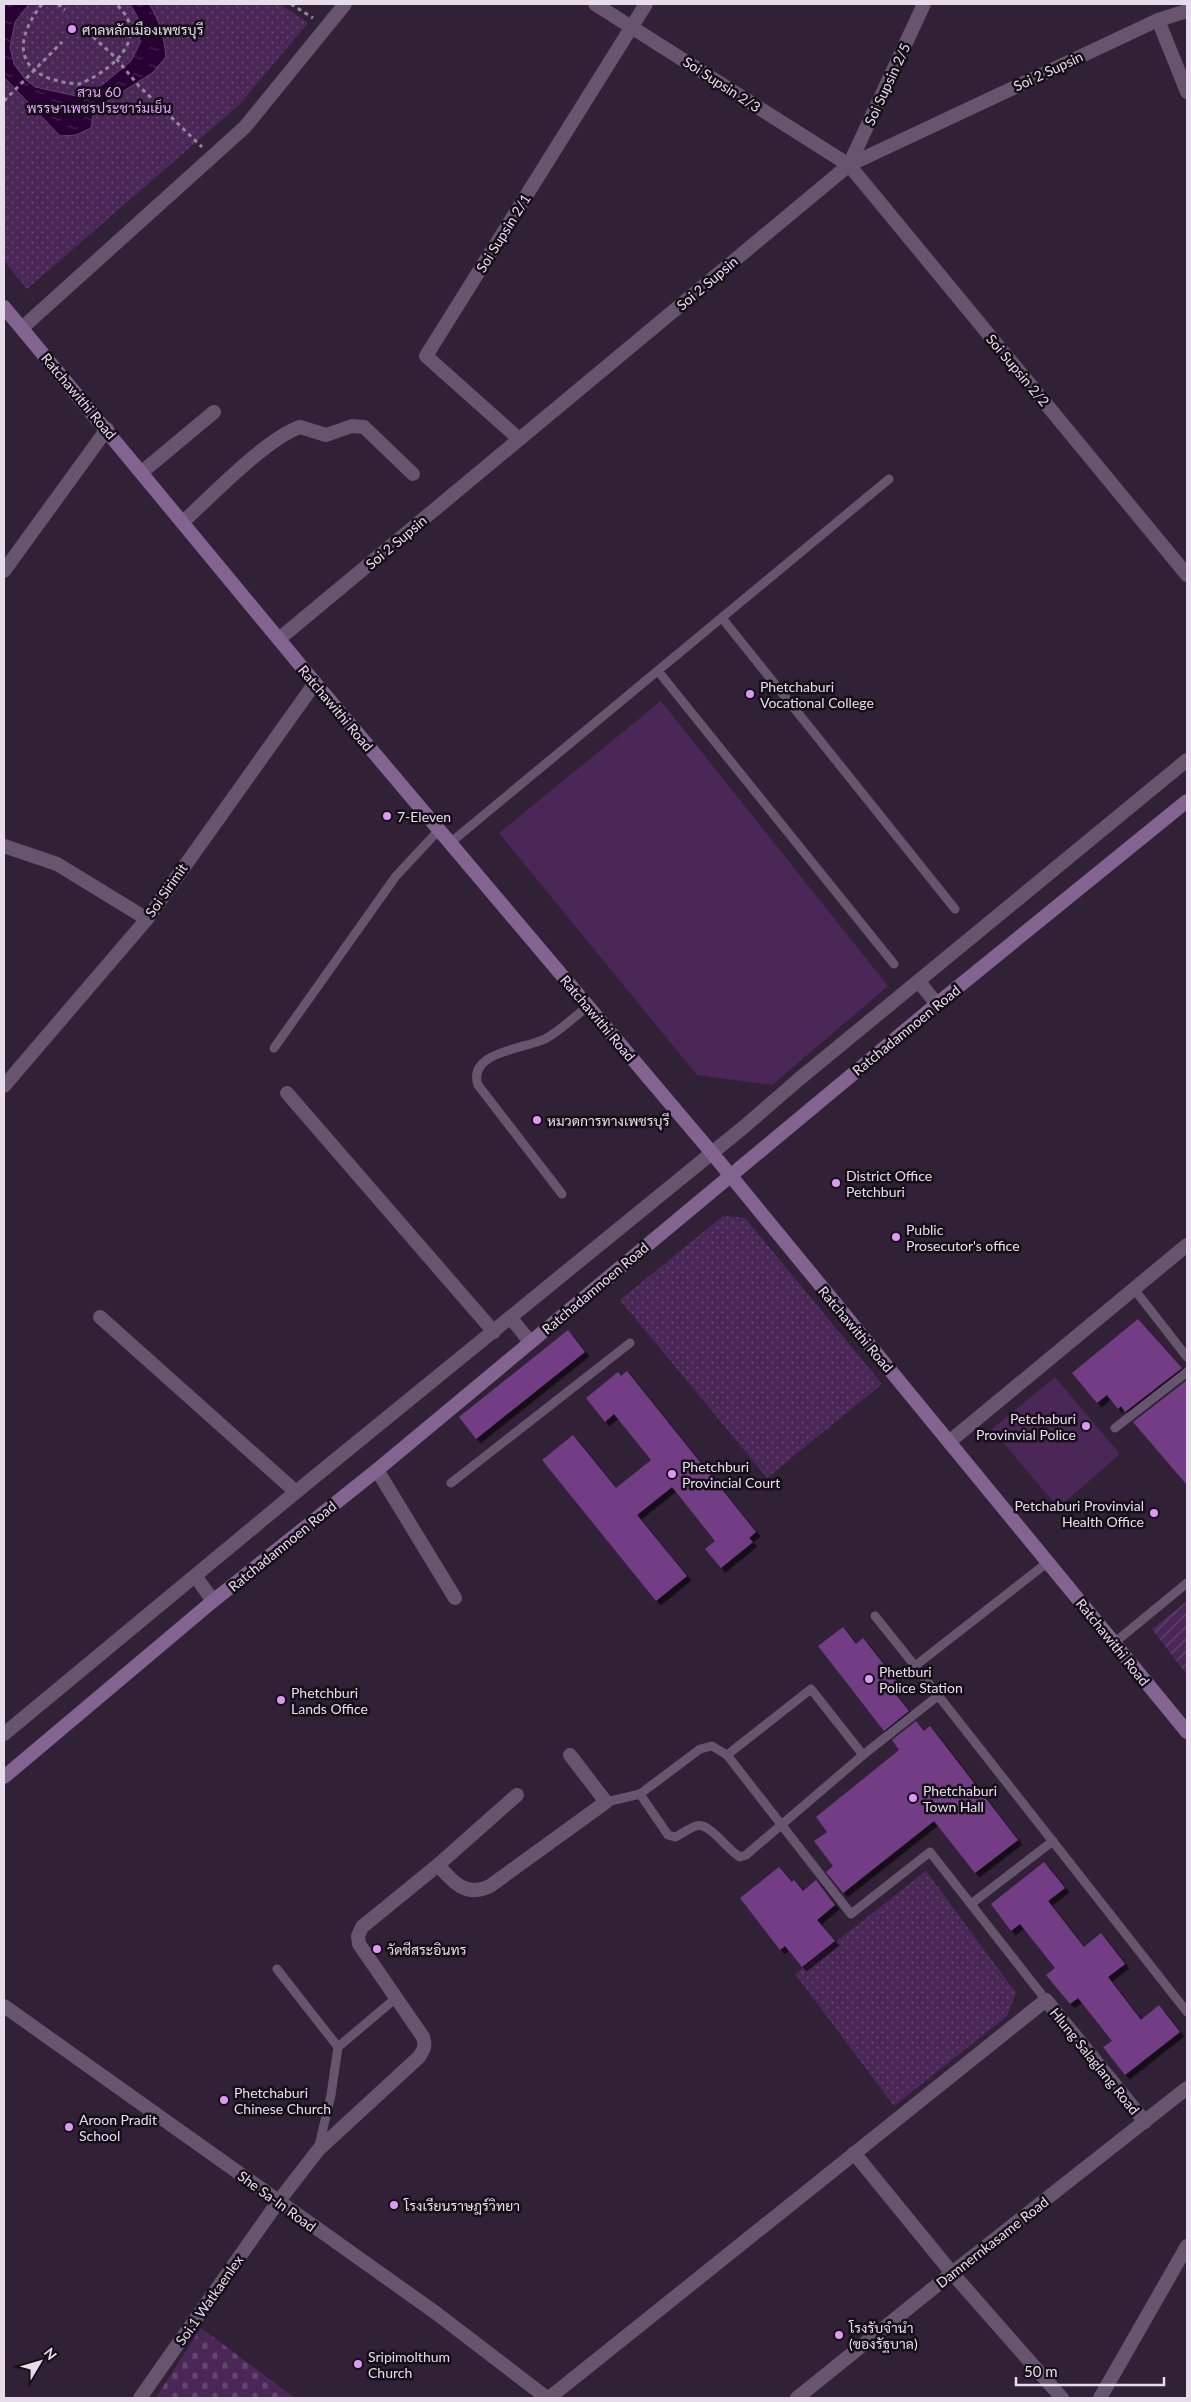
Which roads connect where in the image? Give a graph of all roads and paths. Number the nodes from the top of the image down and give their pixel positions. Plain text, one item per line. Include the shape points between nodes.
1 (42, 4) edge
2 (58, 4) edge
3 (116, 4) edge
4 (291, 4) edge
5 (345, 4) edge
6 (595, 4) edge
7 (646, 4) edge
8 (924, 4) edge
9 (65, 10) dead end
10 (1187, 12) edge
11 (1158, 20) junction
12 (328, 27) junction
13 (632, 27) junction
14 (93, 37) dead end
15 (62, 42) dead end
16 (117, 60) junction
17 (35, 70) junction
18 (1187, 92) edge
19 (4, 101) edge
20 (212, 157) junction
21 (849, 165) junction
22 (4, 307) edge
23 (22, 328) junction
24 (214, 412) dead end
25 (107, 429) junction
26 (519, 439) junction
27 (142, 472) junction
28 (413, 474) dead end
29 (890, 479) dead end
30 (183, 522) junction
31 (4, 572) edge
32 (1187, 575) edge
33 (722, 618) junction
34 (279, 639) junction
35 (658, 671) junction
36 (315, 683) junction
37 (1187, 760) edge
38 (1187, 801) edge
39 (439, 830) junction
40 (450, 843) junction
41 (4, 846) edge
42 (955, 909) dead end
43 (147, 919) junction
44 (894, 964) dead end
45 (919, 982) junction
46 (937, 1004) junction
47 (588, 1006) junction
48 (274, 1048) dead end
49 (4, 1086) edge
50 (287, 1093) dead end
51 (712, 1153) junction
52 (730, 1177) junction
53 (562, 1194) dead end
54 (1187, 1245) edge
55 (1134, 1289) junction
56 (100, 1317) dead end
57 (511, 1318) junction
58 (494, 1332) junction
59 (530, 1342) junction
60 (630, 1343) dead end
61 (1187, 1357) edge
62 (1187, 1372) edge
63 (1114, 1428) dead end
64 (949, 1442) junction
65 (377, 1470) junction
66 (451, 1483) dead end
67 (296, 1492) junction
68 (1048, 1562) junction
69 (196, 1577) junction
70 (1187, 1583) edge
71 (455, 1598) dead end
72 (213, 1601) junction
73 (875, 1616) dead end
74 (1114, 1643) junction
75 (915, 1666) junction
76 (939, 1695) junction
77 (1187, 1732) edge
78 (4, 1734) edge
79 (570, 1755) dead end
80 (727, 1755) junction
81 (863, 1755) junction
82 (4, 1777) edge
83 (517, 1794) dead end
84 (640, 1794) junction
85 (606, 1802) junction
86 (781, 1826) junction
87 (1053, 1841) junction
88 (438, 1865) junction
89 (971, 1904) junction
90 (277, 1969) dead end
91 (396, 1998) junction
92 (1046, 2000) junction
93 (4, 2006) edge
94 (1187, 2012) edge
95 (338, 2047) junction
96 (1187, 2088) edge
97 (1145, 2122) junction
98 (318, 2150) junction
99 (854, 2153) junction
100 (278, 2202) junction
101 (1187, 2246) edge
102 (952, 2273) junction
103 (140, 2398) edge
104 (548, 2398) edge
105 (797, 2398) edge
106 (1062, 2398) edge
107 (1100, 2398) edge

1 - 17 path via 23,38 23,53 29,66
2 - 9 path
3 - 16 path via 130,27 127,46
4 - 12 path
5 - 12 street
6 - 13 street, Soi Supsin 2/3
7 - 13 street, Soi Supsin 2/1
8 - 21 street, Soi Supsin 2/5
10 - 11 street, Soi 2 Supsin
11 - 18 street
11 - 21 street, Soi 2 Supsin
12 - 20 street via 245,127
13 - 21 street, Soi Supsin 2/3
13 - 26 street, Soi Supsin 2/1 via 426,356
14 - 16 path
15 - 17 path
16 - 17 path via 78,84 45,78
16 - 20 path
17 - 19 path
20 - 23 street
21 - 26 street, Soi 2 Supsin
21 - 32 street, Soi Supsin 2/2
22 - 23 main road, Ratchawithi Road
23 - 25 main road, Ratchawithi Road
24 - 27 street
25 - 27 main road, Ratchawithi Road
25 - 31 street
26 - 34 street, Soi 2 Supsin
27 - 30 main road, Ratchawithi Road
28 - 30 street via 364,427 352,426 326,435 300,427 284,434 253,459
29 - 33 lane
30 - 34 main road, Ratchawithi Road
33 - 35 lane
33 - 42 lane
34 - 36 main road, Ratchawithi Road
35 - 40 lane
35 - 44 lane
36 - 39 main road, Ratchawithi Road
36 - 43 street, Soi Sirimit
37 - 45 street
38 - 46 main road, Ratchadamnoen Road
39 - 40 main road, Ratchawithi Road
39 - 48 lane via 396,876
40 - 47 main road, Ratchawithi Road
41 - 43 street via 57,864
43 - 49 street, Soi Sirimit
45 - 46 street
45 - 51 street
46 - 52 main road, Ratchadamnoen Road
47 - 51 main road, Ratchawithi Road
47 - 53 lane via 546,1038 514,1047 483,1062 475,1076 478,1085
50 - 58 street
51 - 52 main road, Ratchawithi Road
51 - 57 street
52 - 59 main road, Ratchadamnoen Road
52 - 64 main road, Ratchawithi Road
54 - 55 street
55 - 61 lane
55 - 64 street
56 - 67 street
57 - 58 street
57 - 59 street
58 - 67 street
59 - 65 main road, Ratchadamnoen Road
60 - 66 lane
62 - 63 lane
64 - 68 main road, Ratchawithi Road
65 - 71 street
65 - 72 main road, Ratchadamnoen Road
67 - 69 street
68 - 74 main road, Ratchawithi Road
68 - 75 lane
69 - 72 street
69 - 78 street
70 - 74 lane
72 - 82 main road, Ratchadamnoen Road
73 - 75 lane
74 - 77 main road, Ratchawithi Road
75 - 76 lane
76 - 81 lane
76 - 87 lane
79 - 85 street
80 - 81 lane via 811,1689
80 - 84 lane via 712,1746 700,1749
80 - 86 lane
81 - 86 lane
83 - 88 street
84 - 85 lane
84 - 86 lane via 668,1835 675,1837 702,1826 712,1830 732,1853 740,1857
85 - 88 street via 480,1891 471,1892 463,1888
86 - 89 lane via 851,1914 930,1852
87 - 89 lane
87 - 94 lane
88 - 91 street via 362,1927 358,1936 364,1953
89 - 92 lane
90 - 95 lane
91 - 95 lane
91 - 98 street, Soi.1 Watkaenlex via 423,2037 424,2050
92 - 97 street, Hlung Salaglang Road
92 - 99 street
93 - 100 street, She Sa-In Road
95 - 98 lane
96 - 97 street, Damnernkasame Road
97 - 102 street, Damnernkasame Road
98 - 100 street, Soi.1 Watkaenlex
99 - 102 street
99 - 104 street
100 - 103 street, Soi.1 Watkaenlex
100 - 104 street, She Sa-In Road via 436,2313
101 - 107 street
102 - 105 street, Damnernkasame Road
102 - 106 street

